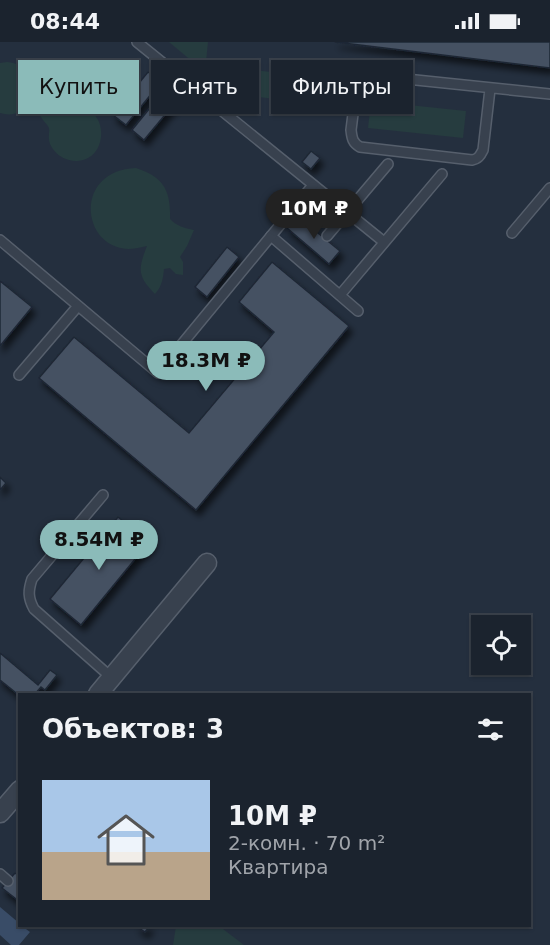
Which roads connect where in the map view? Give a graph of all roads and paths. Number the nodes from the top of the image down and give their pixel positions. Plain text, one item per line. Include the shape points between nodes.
1 (138, 42) edge
2 (490, 89) junction
3 (550, 94) edge
4 (388, 164) dead end
5 (442, 174) dead end
6 (313, 185) junction
7 (550, 188) edge
8 (347, 212) junction
9 (512, 233) dead end
10 (271, 236) junction
11 (327, 236) dead end
12 (0, 240) edge
13 (384, 242) junction
14 (340, 295) junction
15 (78, 306) junction
16 (358, 311) dead end
17 (19, 375) dead end
18 (103, 495) dead end
19 (207, 563) dead end
20 (112, 678) junction
21 (99, 693) edge
22 (18, 792) edge
23 (0, 813) edge
24 (0, 874) edge
25 (8, 881) dead end

1 - 6 lane
2 - 2 lane via 483,150 477,159 360,147 352,138 358,74
2 - 3 lane
4 - 8 lane
5 - 13 lane
6 - 8 lane
6 - 10 lane
7 - 9 lane
8 - 11 lane
8 - 13 lane
10 - 14 lane
10 - 15 lane via 158,373
12 - 15 lane
13 - 14 lane
14 - 16 lane
15 - 17 lane
18 - 20 lane via 32,579 28,599 34,609
19 - 20 street
20 - 21 street
22 - 23 street
24 - 25 lane

